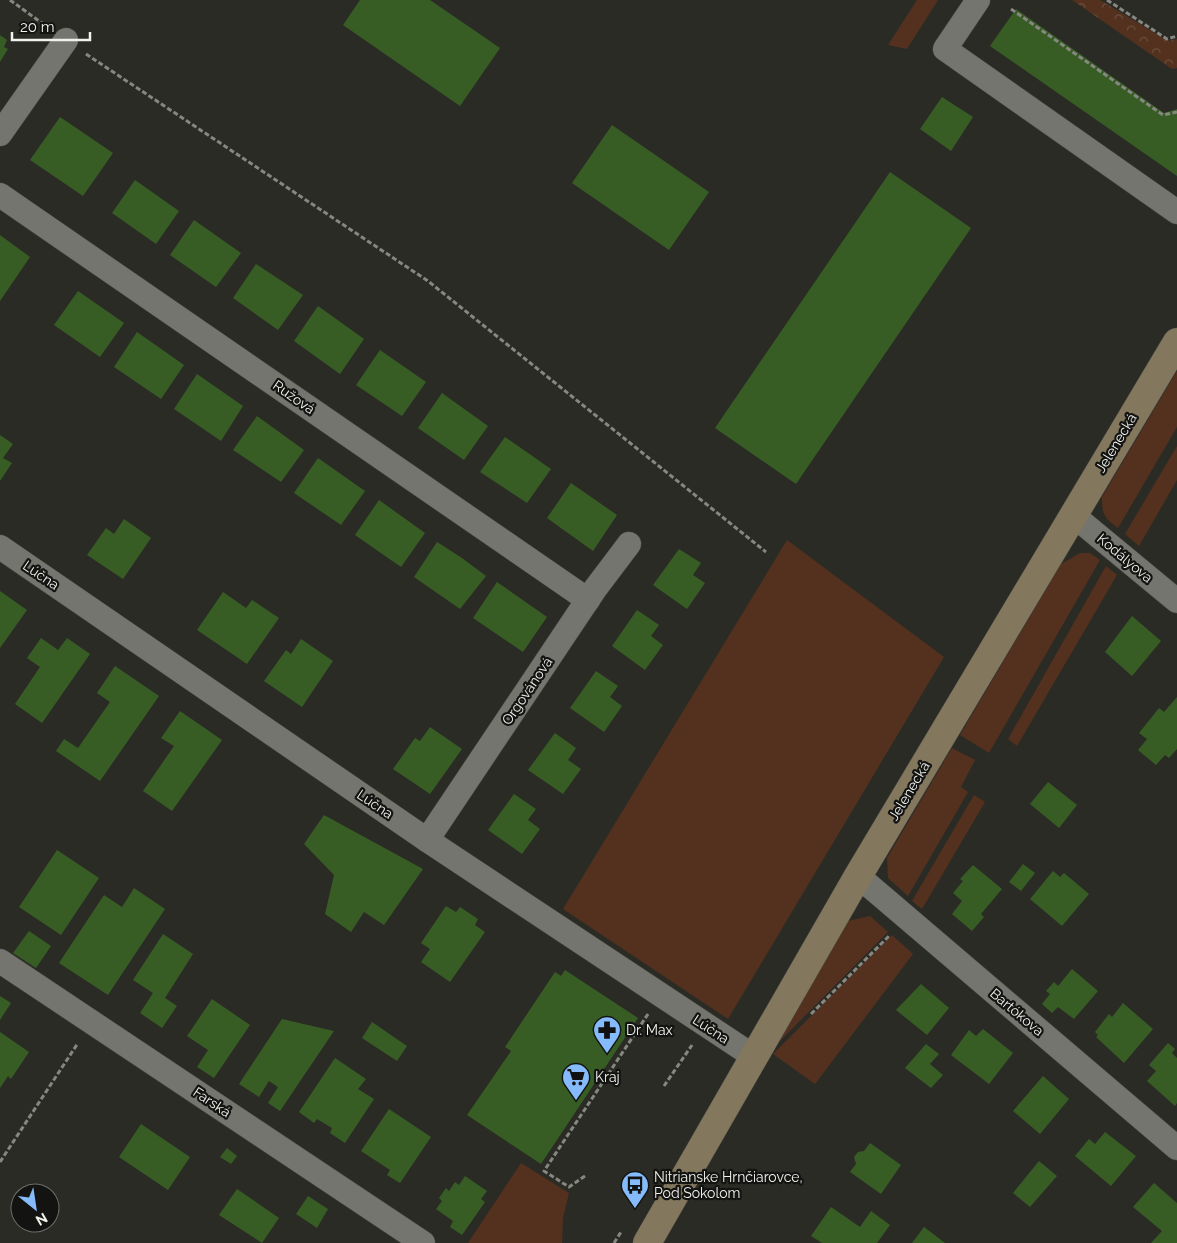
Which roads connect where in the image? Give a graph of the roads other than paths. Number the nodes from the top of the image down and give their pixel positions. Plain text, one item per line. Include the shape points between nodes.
1 (978, 0) edge
2 (66, 40) road end
3 (0, 134) edge
4 (0, 195) edge
5 (1177, 212) edge
6 (1177, 342) edge
7 (1073, 515) junction
8 (628, 544) dead end
9 (0, 547) edge
10 (588, 600) junction
11 (1177, 601) edge
12 (428, 840) junction
13 (858, 876) junction
14 (0, 961) edge
15 (753, 1056) junction
16 (1177, 1148) edge
17 (423, 1243) edge
18 (647, 1243) edge

1 - 5 street via 945,49
2 - 3 street
4 - 10 street, Ružová
6 - 7 street, Jelenecká
7 - 11 street, Kodályova
7 - 13 street, Jelenecká
8 - 10 street, Orgovánová
9 - 12 street, Lúčna
10 - 12 street, Orgovánová
12 - 15 street, Lúčna
13 - 15 street, Jelenecká
13 - 16 street, Bartókova
14 - 17 street, Farská
15 - 18 street, Jelenecká

